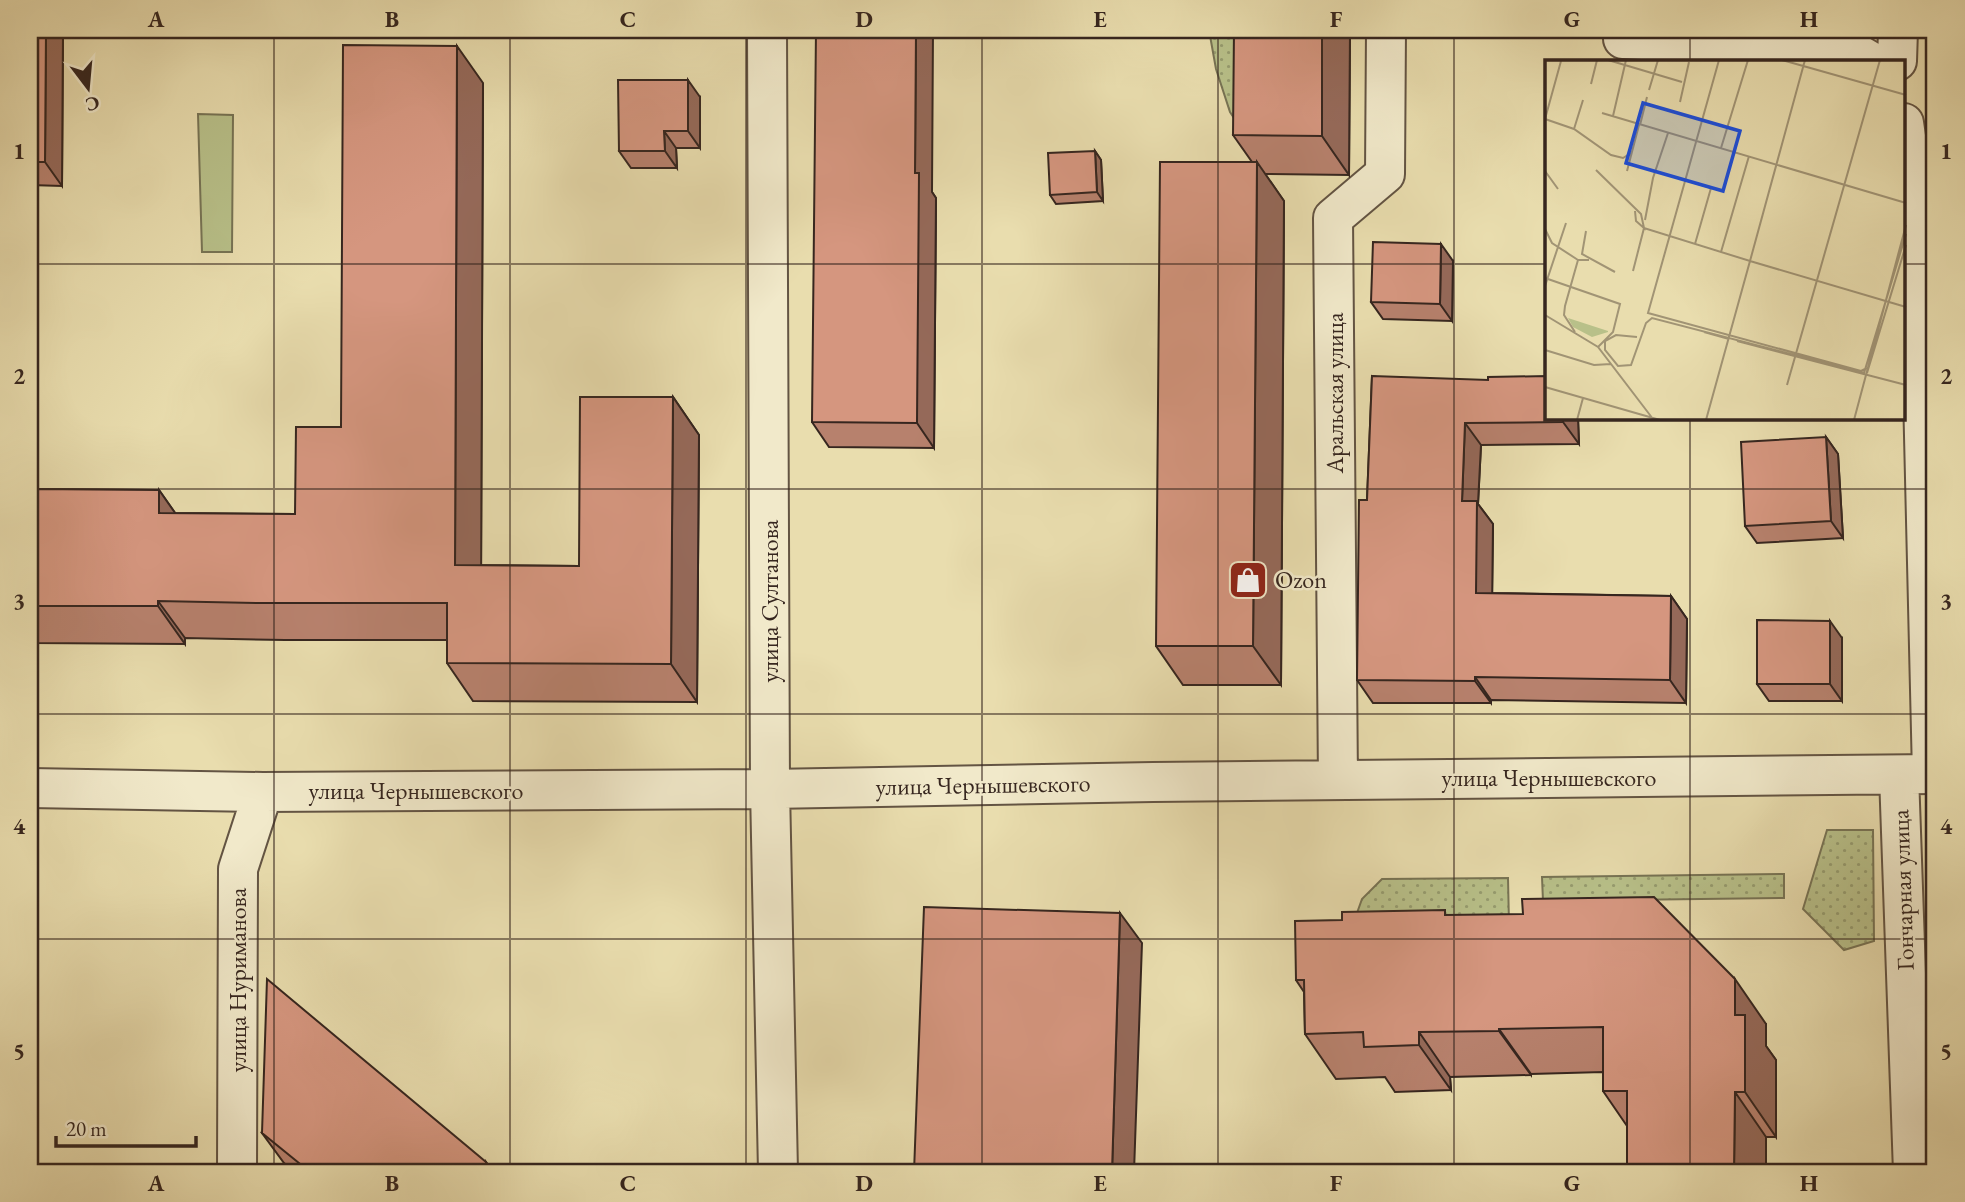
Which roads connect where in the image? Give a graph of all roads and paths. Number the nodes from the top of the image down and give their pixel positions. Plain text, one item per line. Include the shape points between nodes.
1 (767, 30) edge
2 (1386, 30) edge
3 (1898, 30) edge
4 (1623, 38) dead end
5 (1868, 60) edge
6 (1897, 60) edge
7 (1906, 136) edge
8 (1935, 151) edge
9 (1919, 224) junction
10 (1922, 774) edge
11 (1338, 780) junction
12 (30, 788) edge
13 (771, 789) junction
14 (263, 792) junction
15 (237, 1172) edge
16 (778, 1172) edge
17 (1913, 1172) edge

1 - 13 street, улица Султанова
2 - 11 street, Аральская улица via 1385,174 1333,218
3 - 6 street
4 - 5 street via 1853,51
7 - 9 street, Гончарная улица
8 - 9 street
9 - 10 street, Гончарная улица
10 - 11 street, улица Чернышевского
10 - 17 street, Гончарная улица
11 - 13 street, улица Чернышевского
12 - 14 street, улица Чернышевского
13 - 14 street, улица Чернышевского
13 - 16 street, улица Султанова
14 - 15 street, улица Нуриманова via 238,869

